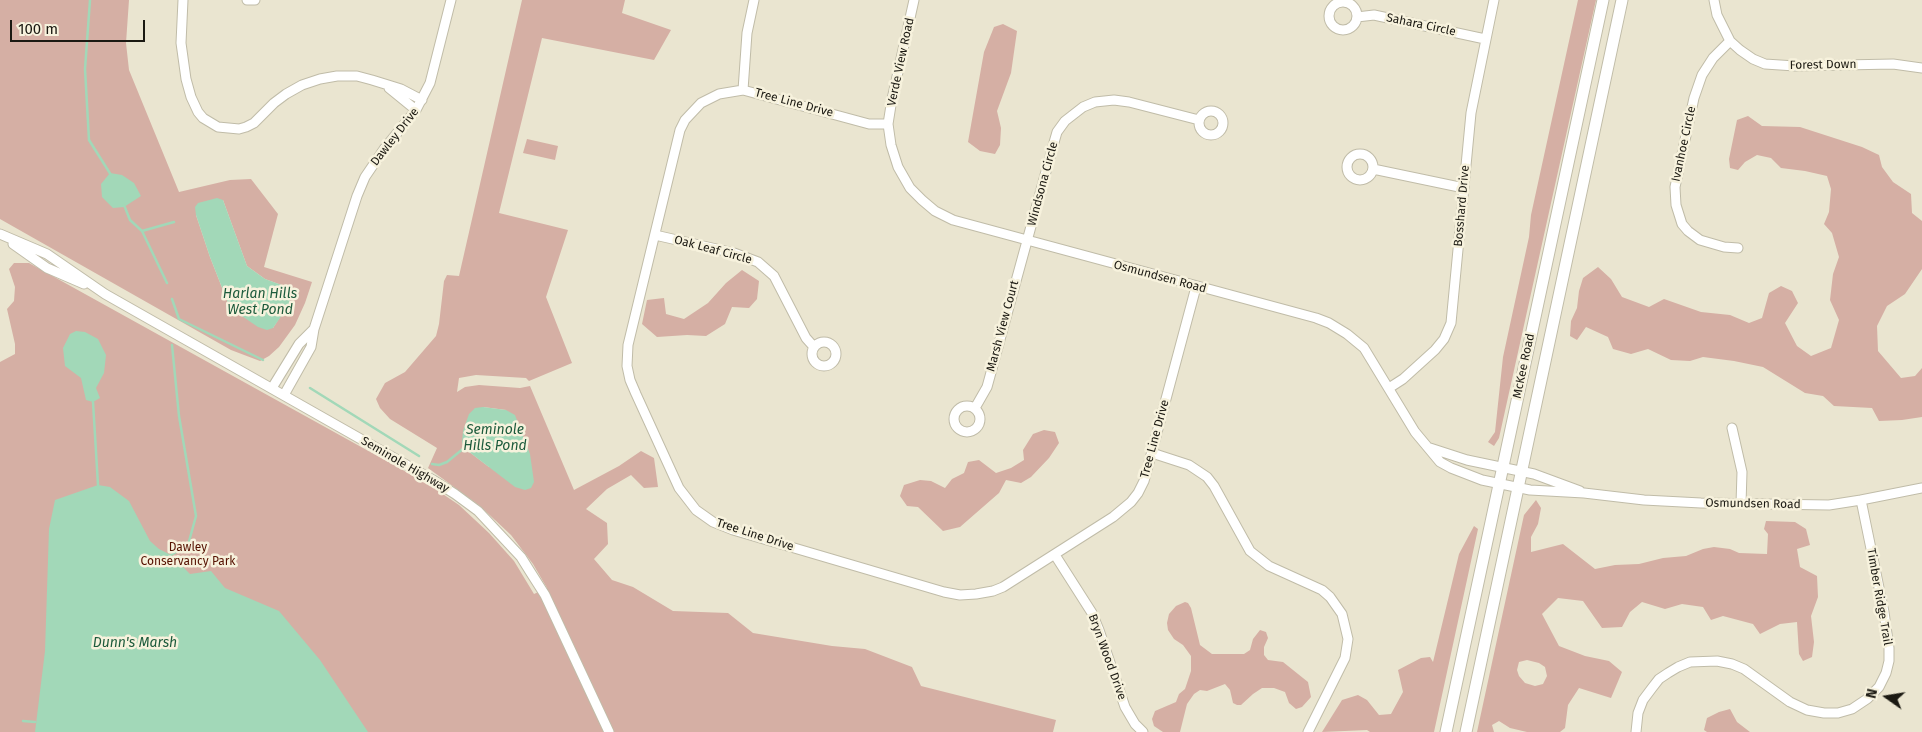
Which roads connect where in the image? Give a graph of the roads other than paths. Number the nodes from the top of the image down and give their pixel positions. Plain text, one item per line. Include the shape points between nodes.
1 (183, 0) edge
2 (247, 0) edge
3 (255, 0) edge
4 (451, 0) edge
5 (754, 0) edge
6 (914, 0) edge
7 (1494, 0) edge
8 (1603, 0) edge
9 (1622, 0) edge
10 (1714, 0) edge
11 (1357, 16) dead end
12 (1485, 39) junction
13 (1730, 41) junction
14 (1922, 68) edge
15 (387, 86) junction
16 (744, 90) junction
17 (422, 100) junction
18 (416, 110) junction
19 (1199, 120) dead end
20 (888, 124) junction
21 (1373, 169) dead end
22 (1464, 188) junction
23 (0, 235) edge
24 (655, 235) junction
25 (1027, 241) junction
26 (1738, 248) dead end
27 (1196, 287) junction
28 (314, 329) junction
29 (814, 347) dead end
30 (272, 388) junction
31 (1389, 388) junction
32 (284, 395) junction
33 (975, 408) dead end
34 (1732, 428) dead end
35 (1429, 448) junction
36 (1152, 453) junction
37 (1503, 466) junction
38 (1521, 470) junction
39 (1499, 484) junction
40 (1518, 488) junction
41 (1922, 488) edge
42 (1584, 493) junction
43 (1861, 500) junction
44 (1741, 504) junction
45 (1055, 555) junction
46 (609, 732) edge
47 (1143, 732) edge
48 (1308, 732) edge
49 (1446, 732) edge
50 (1466, 732) edge
51 (1636, 732) edge

1 - 15 street via 180,29 186,79 198,112 218,127 246,127 286,94 320,78 357,76
2 - 3 street
4 - 17 street, Dawley Drive via 435,66
5 - 16 street via 747,32
6 - 20 street, Verde View Road
7 - 12 street, Bosshard Drive
8 - 37 main road, McKee Road
9 - 38 main road, McKee Road
10 - 13 street via 1717,15
11 - 12 street, Sahara Circle via 1374,15
12 - 22 street, Bosshard Drive via 1471,113
13 - 14 street, Forest Down via 1753,59 1772,65 1893,64
13 - 26 street, Ivanhoe Circle via 1702,75 1675,187 1676,205 1682,224 1688,231 1700,240
15 - 17 street
15 - 18 street
16 - 20 street, Tree Line Drive via 869,124
16 - 24 street, Tree Line Drive via 710,98 685,120 676,141
17 - 18 street, Dawley Drive
18 - 28 street, Dawley Drive via 365,177
19 - 25 street, Windsona Circle via 1114,100 1094,102 1072,114 1064,121 1055,139
20 - 25 street, Osmundsen Road via 898,166 910,188 935,211 953,220
21 - 22 street
22 - 31 street, Bosshard Drive via 1451,323 1435,350
23 - 30 street, Seminole Highway via 47,268 105,294
24 - 29 street, Oak Leaf Circle via 734,253 758,262 777,282 806,338
24 - 45 street, Tree Line Drive via 628,345 627,366 630,380 679,488 696,510 733,530 960,594 993,591
25 - 27 street, Osmundsen Road
25 - 33 street, Marsh View Court via 987,387
27 - 31 street, Osmundsen Road via 1329,323 1364,348
27 - 36 street, Tree Line Drive
28 - 30 street, Dawley Drive via 299,344
28 - 32 street, Dawley Drive via 310,347
30 - 32 street, Seminole Highway
31 - 35 street, Osmundsen Road via 1415,432
32 - 46 street, Seminole Highway via 455,494 505,538 521,556 545,595
34 - 44 street via 1742,472
35 - 37 street, Osmundsen Road via 1467,460
35 - 39 street, Osmundsen Road via 1445,465
36 - 45 street, Tree Line Drive via 1144,481 1131,502
36 - 48 street via 1189,465 1208,477 1250,551 1270,566 1322,590 1342,614 1347,630 1345,658
37 - 38 street, Osmundsen Road
37 - 39 main road, McKee Road
38 - 40 main road, McKee Road
38 - 42 street, Osmundsen Road via 1556,480
39 - 40 street, Osmundsen Road
39 - 49 main road, McKee Road
40 - 42 street, Osmundsen Road
40 - 50 main road, McKee Road
41 - 43 street, Osmundsen Road
42 - 44 street, Osmundsen Road via 1644,500
43 - 44 street, Osmundsen Road via 1829,505
43 - 51 street, Timber Ridge Trail via 1889,648 1886,673 1873,693 1852,709 1824,713 1790,702 1732,664 1690,662 1659,679 1652,688 1638,713
45 - 47 street, Bryn Wood Drive via 1092,613 1125,707

